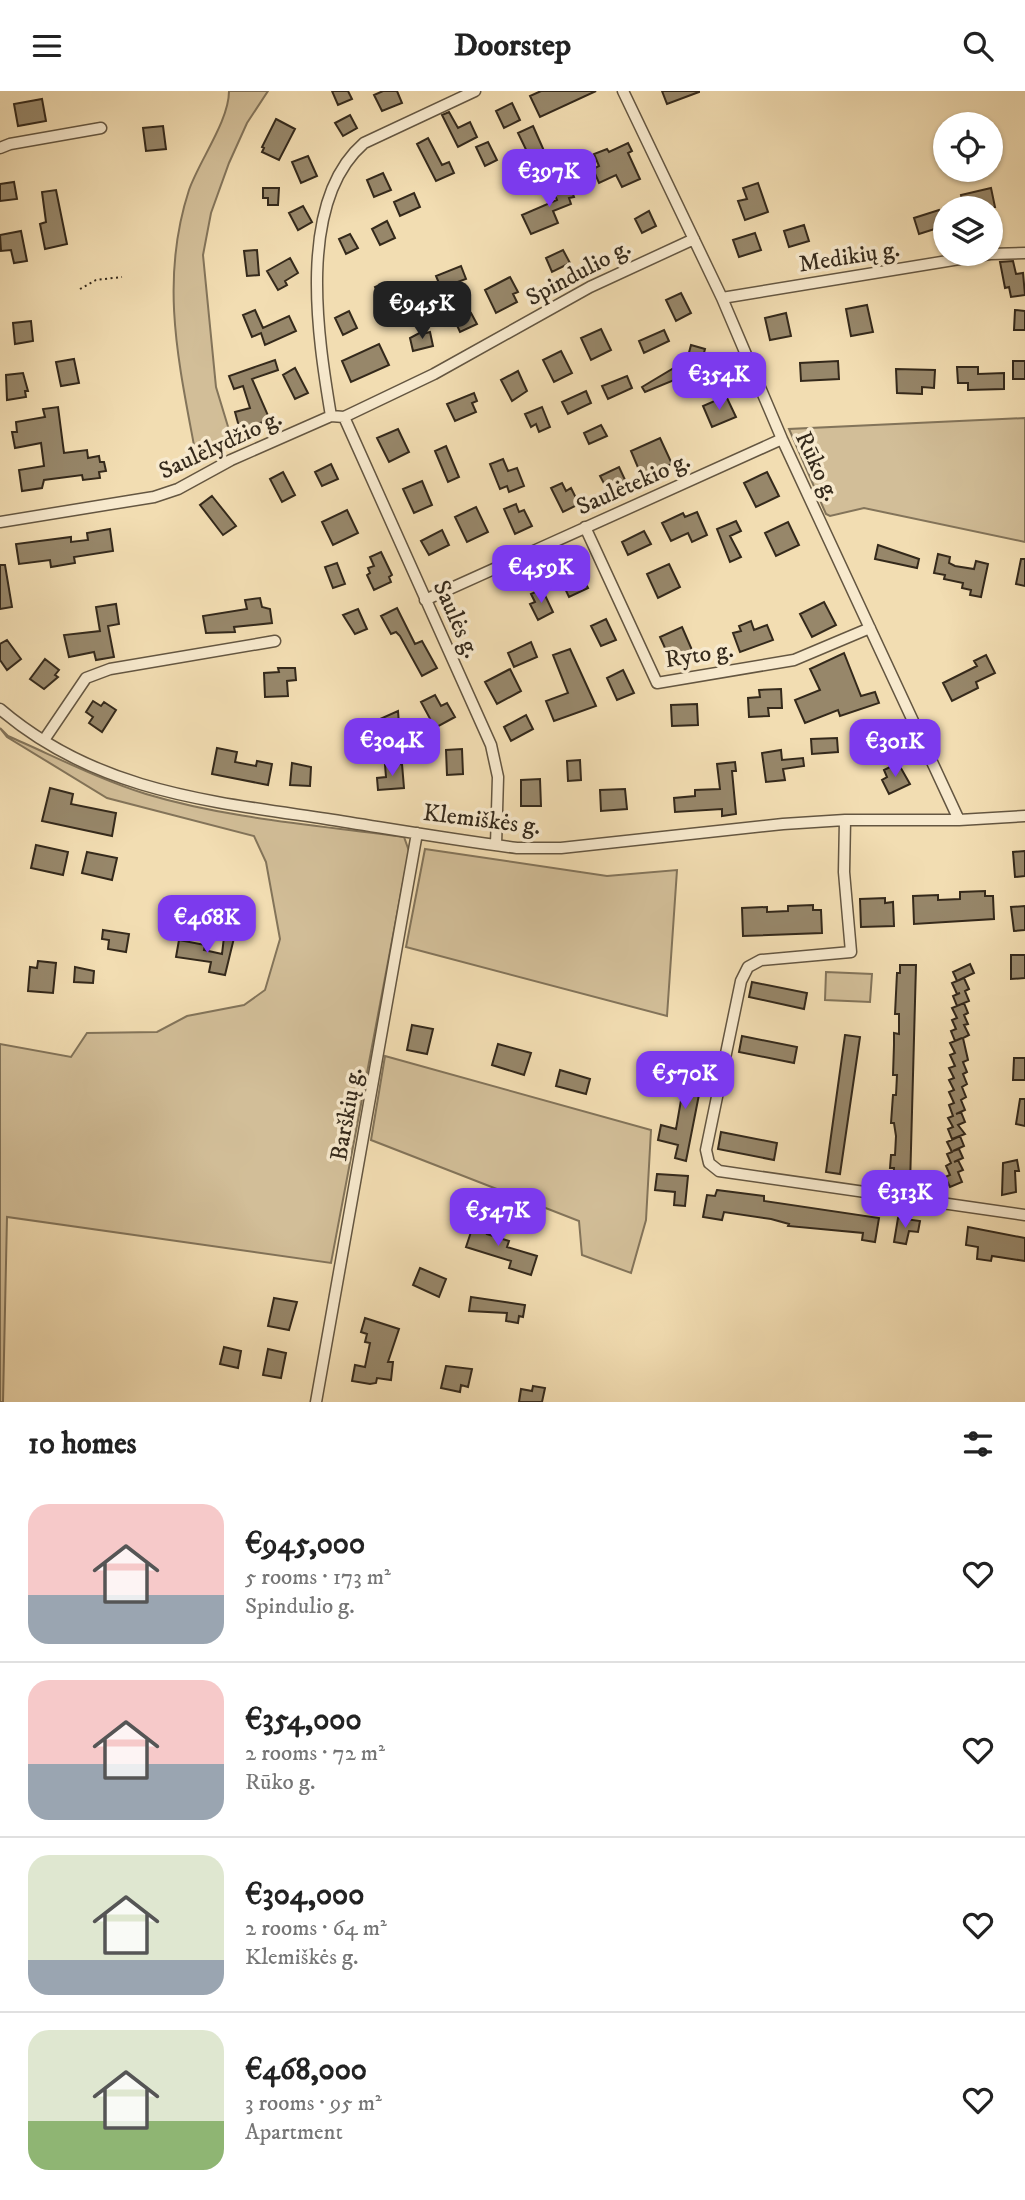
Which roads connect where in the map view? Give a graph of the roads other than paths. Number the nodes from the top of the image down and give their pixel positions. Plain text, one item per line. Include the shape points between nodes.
1 (475, 91) edge
2 (623, 91) edge
3 (101, 128) dead end
4 (0, 148) edge
5 (694, 239) junction
6 (1025, 253) edge
7 (722, 298) junction
8 (331, 416) junction
9 (344, 417) junction
10 (782, 439) junction
11 (0, 522) edge
12 (585, 527) junction
13 (425, 600) junction
14 (870, 628) junction
15 (275, 641) dead end
16 (0, 709) edge
17 (44, 740) junction
18 (1025, 816) edge
19 (845, 820) junction
20 (959, 820) junction
21 (417, 833) junction
22 (496, 845) junction
23 (1025, 1215) edge
24 (316, 1402) edge

1 - 8 street via 364,143 335,182 316,291
2 - 5 street, Rūko g.
3 - 4 street
5 - 7 street, Rūko g.
5 - 9 street, Spindulio g. via 623,271
6 - 7 street, Medikių g. via 990,254
7 - 10 street, Rūko g.
8 - 9 street
8 - 11 street, Saulėlydžio g. via 154,497
9 - 13 street, Saulės g.
10 - 12 street, Saulėtekio g.
10 - 14 street, Rūko g.
12 - 13 street, Saulėtekio g.
12 - 14 street, Ryto g. via 657,683 794,660
13 - 22 street, Saulės g. via 496,762
14 - 20 street, Rūko g.
15 - 17 street via 110,669 86,678
16 - 17 street, Klemiškės g.
17 - 21 street, Klemiškės g. via 111,776 162,792
18 - 20 street, Klemiškės g.
19 - 20 street, Klemiškės g.
19 - 22 street, Klemiškės g. via 561,848
19 - 23 street via 851,952 761,960 744,973 706,1150 709,1163 719,1171
21 - 22 street, Klemiškės g.
21 - 24 street, Barškių g.

